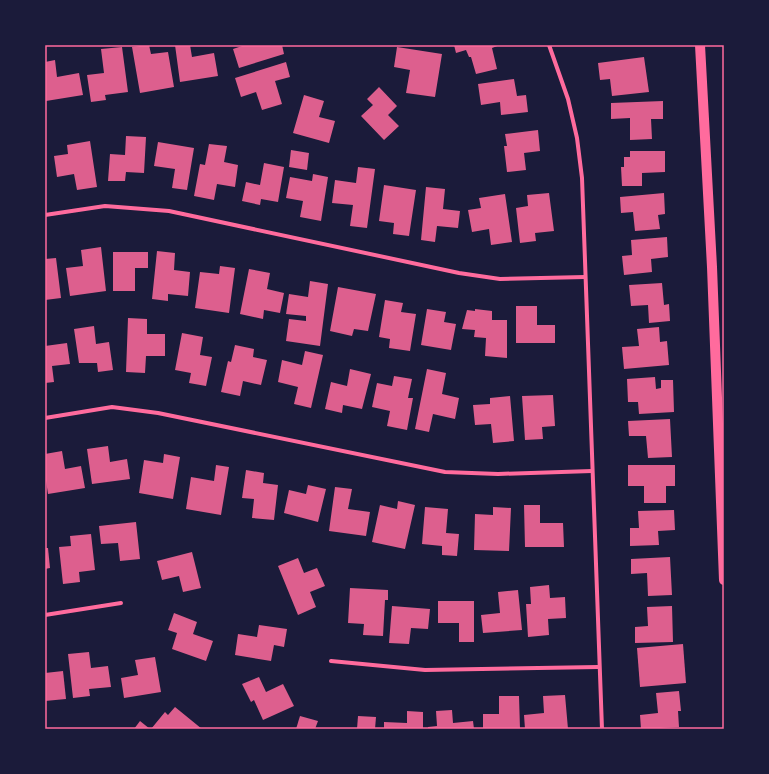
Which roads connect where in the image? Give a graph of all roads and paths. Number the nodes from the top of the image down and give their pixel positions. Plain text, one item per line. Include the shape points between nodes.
1 (549, 45) edge
2 (700, 45) edge
3 (45, 215) edge
4 (586, 277) junction
5 (45, 418) edge
6 (592, 471) junction
7 (724, 580) edge
8 (121, 603) dead end
9 (45, 615) edge
10 (331, 661) dead end
11 (598, 667) junction
12 (602, 729) edge

1 - 4 street via 568,99 577,138 582,178
2 - 7 main road via 712,267
3 - 4 street via 105,206 170,211 459,273 500,279
4 - 6 street
5 - 6 street via 112,407 158,413 445,472 498,474
6 - 11 street
8 - 9 street
10 - 11 street via 425,670
11 - 12 street

